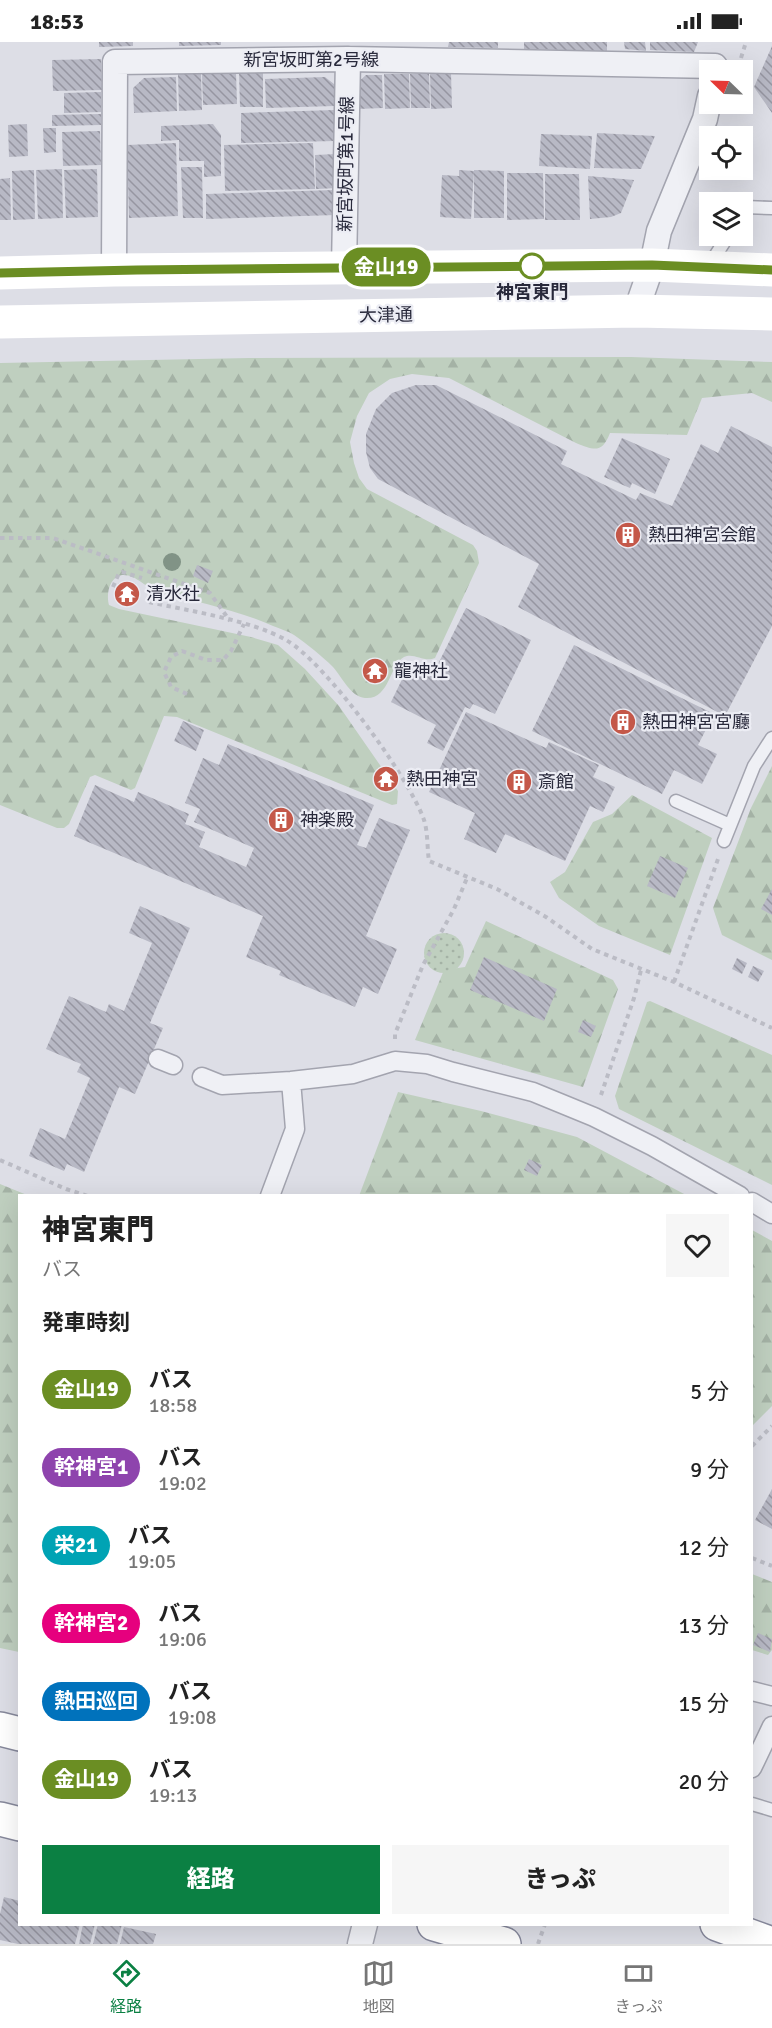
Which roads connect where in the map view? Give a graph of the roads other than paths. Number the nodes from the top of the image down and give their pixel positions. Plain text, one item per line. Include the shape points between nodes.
1 (348, 59) junction
2 (699, 68) edge
3 (706, 114) edge
4 (753, 207) edge
5 (772, 208) edge
6 (722, 246) edge
7 (652, 265) junction
8 (708, 267) junction
9 (344, 268) junction
10 (114, 270) junction
11 (772, 270) edge
12 (0, 273) edge
13 (636, 311) junction
14 (772, 314) edge
15 (0, 322) edge
16 (772, 738) edge
17 (676, 801) dead end
18 (730, 825) junction
19 (724, 841) road end
20 (202, 1077) dead end
21 (291, 1081) junction
22 (271, 1194) edge
23 (736, 1194) edge
24 (753, 1203) edge
25 (772, 1214) edge
26 (753, 1690) edge
27 (772, 1696) edge
28 (772, 1726) edge
29 (0, 1729) edge
30 (18, 1734) edge
31 (753, 1766) edge
32 (753, 1804) edge
33 (772, 1810) edge
34 (0, 1819) edge
35 (18, 1824) edge
36 (364, 1926) edge
37 (441, 1926) edge
38 (722, 1926) edge
39 (360, 1944) edge
40 (504, 1944) edge
41 (772, 1944) edge

1 - 2 street, 新宮坂町第2号線
1 - 9 street, 新宮坂町第1号線
1 - 10 street, 新宮坂町第2号線 via 115,62
3 - 7 street via 659,231
4 - 5 lane
6 - 8 lane
7 - 8 main road
7 - 9 main road
7 - 13 street
8 - 11 main road
9 - 10 main road
10 - 12 main road
13 - 14 main road, 大津通
13 - 15 main road, 大津通
16 - 18 lane via 754,766
17 - 18 lane
18 - 19 lane
20 - 21 street via 222,1085
21 - 22 street via 295,1129
21 - 23 street via 353,1074 395,1061 428,1064 533,1092 594,1117
24 - 25 street
26 - 27 street
28 - 31 street
29 - 30 main road
32 - 33 lane
34 - 35 main road
36 - 39 street
37 - 40 main road
38 - 41 main road

